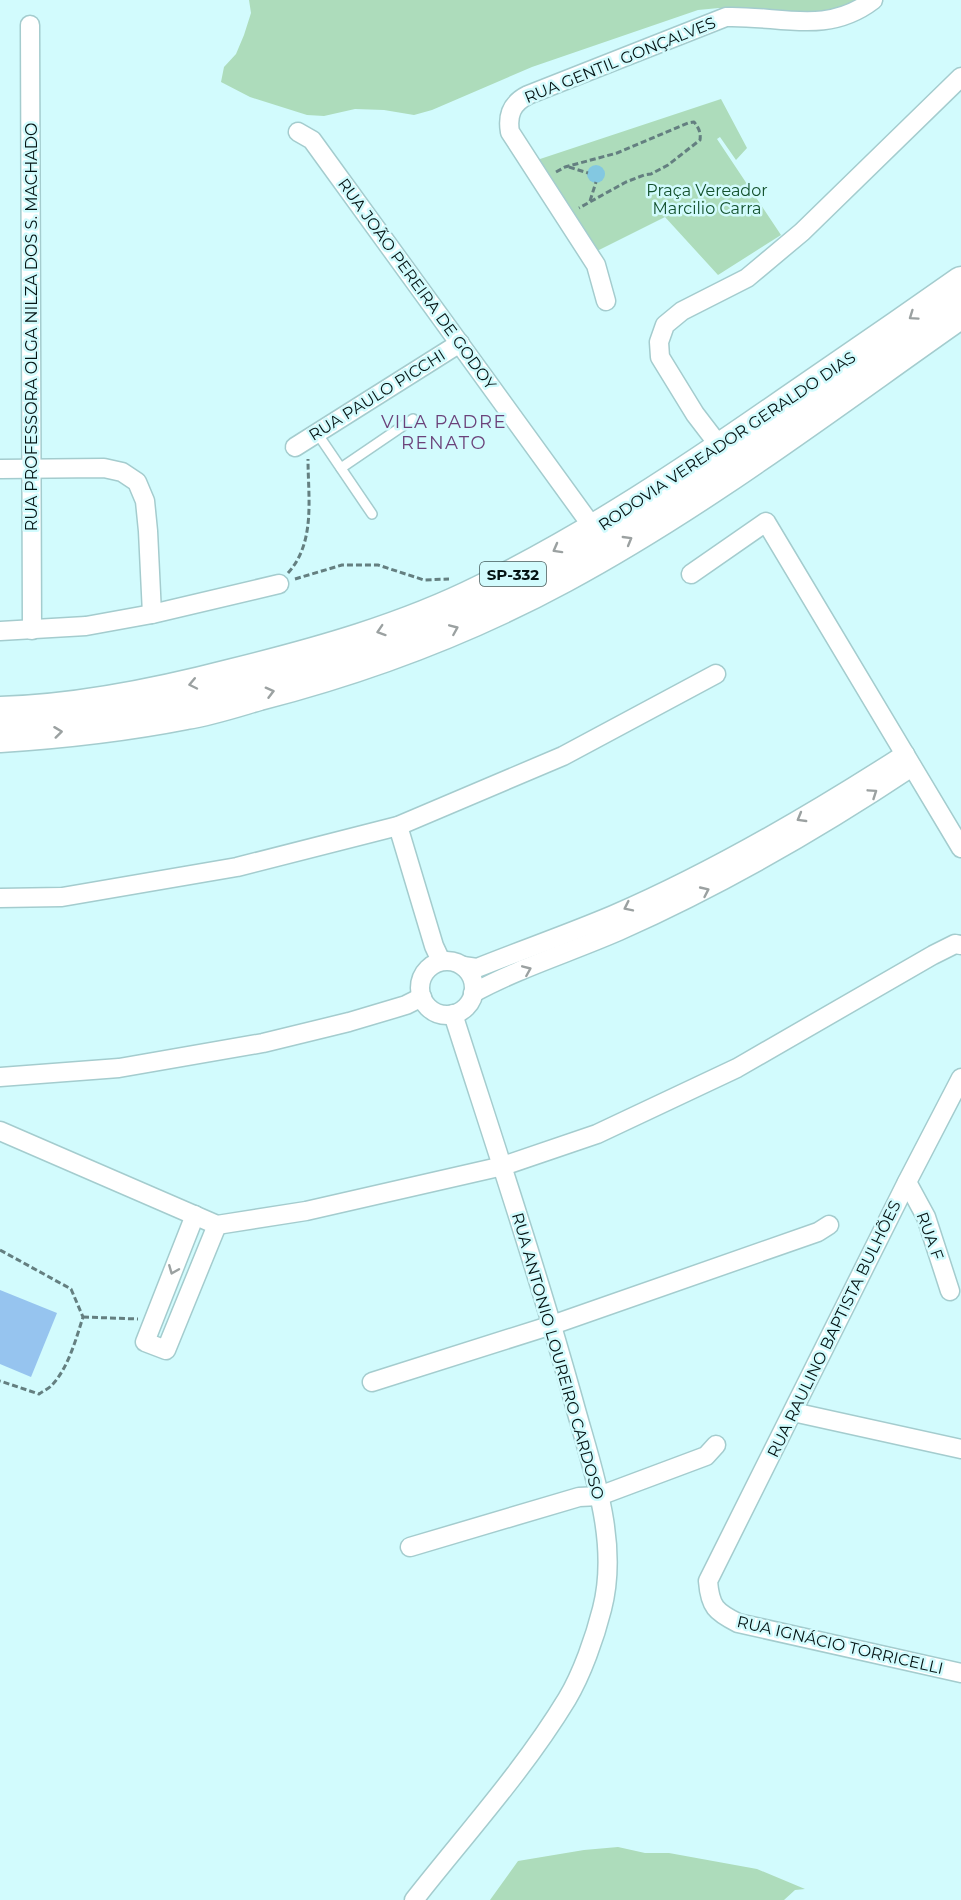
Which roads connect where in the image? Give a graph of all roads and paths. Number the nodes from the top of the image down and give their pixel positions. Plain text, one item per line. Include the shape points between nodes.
1 (873, 0) edge
2 (30, 25) dead end
3 (961, 77) edge
4 (298, 132) dead end
5 (565, 167) junction
6 (588, 173) dead end
7 (542, 181) junction
8 (596, 182) dead end
9 (589, 203) junction
10 (580, 208) dead end
11 (961, 282) edge
12 (606, 301) dead end
13 (961, 313) edge
14 (460, 343) junction
15 (412, 419) dead end
16 (307, 440) junction
17 (721, 448) junction
18 (341, 468) junction
19 (0, 469) edge
20 (31, 469) junction
21 (372, 514) dead end
22 (594, 529) junction
23 (691, 574) dead end
24 (457, 579) dead end
25 (279, 584) junction
26 (152, 614) junction
27 (32, 630) junction
28 (0, 631) edge
29 (716, 674) dead end
30 (0, 711) edge
31 (0, 737) edge
32 (908, 760) junction
33 (398, 826) junction
34 (961, 848) edge
35 (0, 898) edge
36 (961, 945) edge
37 (441, 961) junction
38 (463, 966) junction
39 (473, 993) junction
40 (422, 997) junction
41 (453, 1014) junction
42 (0, 1077) edge
43 (961, 1078) edge
44 (0, 1131) edge
45 (503, 1166) junction
46 (907, 1182) junction
47 (195, 1215) junction
48 (217, 1224) junction
49 (828, 1225) dead end
50 (0, 1250) edge
51 (950, 1291) dead end
52 (83, 1317) junction
53 (153, 1322) junction
54 (552, 1325) junction
55 (0, 1381) edge
56 (372, 1382) dead end
57 (793, 1412) junction
58 (716, 1445) dead end
59 (961, 1449) edge
60 (599, 1496) junction
61 (410, 1547) dead end
62 (708, 1581) joint
63 (961, 1673) edge
64 (414, 1900) edge

1 - 7 street, RUA GENTIL GONÇALVES via 831,20 726,17 521,99 513,106 508,120 510,132
2 - 20 street, RUA PROFESSORA OLGA NILZA DOS S. MACHADO
3 - 17 street via 747,278 682,311 664,326 660,357
4 - 14 street, RUA JOÃO PEREIRA DE GODOY via 312,140
5 - 6 path
5 - 7 path
5 - 9 path via 617,153 694,122 700,141 668,165
7 - 12 street, RUA GENTIL GONÇALVES via 596,266
8 - 9 path
9 - 10 path
11 -> 17 main road, RODOVIA VEREADOR GERALDO DIAS / SP-332
31 -> 13 main road, RODOVIA VEREADOR GERALDO DIAS / SP-332 via 188,714 295,686 395,653 490,614 636,536
14 - 16 street, RUA PAULO PICCHI
14 - 22 street, RUA JOÃO PEREIRA DE GODOY
15 - 18 lane
16 - 18 lane
16 - 25 path via 307,535 296,565
17 - 22 main road, RODOVIA VEREADOR GERALDO DIAS / SP-332
18 - 21 lane
19 - 20 street
20 - 26 street via 104,468 122,472 137,482 145,501
20 - 27 street, RUA PROFESSORA OLGA NILZA DOS S. MACHADO
22 -> 30 main road, RODOVIA VEREADOR GERALDO DIAS / SP-332 via 481,591 396,626 307,655 137,696 55,708
23 - 32 street via 766,522
24 - 25 path via 424,580 378,565 342,566
25 - 26 street
26 - 27 street via 86,626
27 - 28 street
29 - 33 street via 563,756
32 - 34 street
32 -> 38 street via 692,877 614,914 477,968
39 -> 32 street via 717,885 851,808
33 - 35 street via 237,867 62,897
33 - 37 street
36 - 45 street via 933,955 737,1068 597,1134
37 - 38 street
37 - 40 street via 423,975
38 - 39 street via 472,978
39 - 41 street via 466,1007
40 - 41 street via 431,1010
40 - 42 street via 349,1022 263,1043 119,1068
41 - 45 street, RUA ANTONIO LOUREIRO CARDOSO
43 - 46 street, RUA RAULINO BAPTISTA BULHÕES
44 - 47 street
45 - 48 street via 306,1211
45 - 54 street, RUA ANTONIO LOUREIRO CARDOSO
46 - 51 street, RUA F via 926,1217
46 - 57 street, RUA RAULINO BAPTISTA BULHÕES
47 - 48 street
47 -> 53 street
48 - 53 street via 166,1350 145,1342
49 - 54 street via 818,1232
50 - 52 path via 71,1289
52 - 53 path
52 - 55 path via 63,1370 51,1386 39,1394
54 - 56 street
54 - 60 street, RUA ANTONIO LOUREIRO CARDOSO
57 - 59 street
57 - 62 street, RUA RAULINO BAPTISTA BULHÕES
58 - 60 street via 706,1456
60 - 61 street via 579,1497
60 - 64 street, RUA ANTONIO LOUREIRO CARDOSO via 609,1557 603,1607 568,1697 530,1754
62 - 63 street, RUA IGNÁCIO TORRICELLI via 709,1600 720,1614 738,1623

